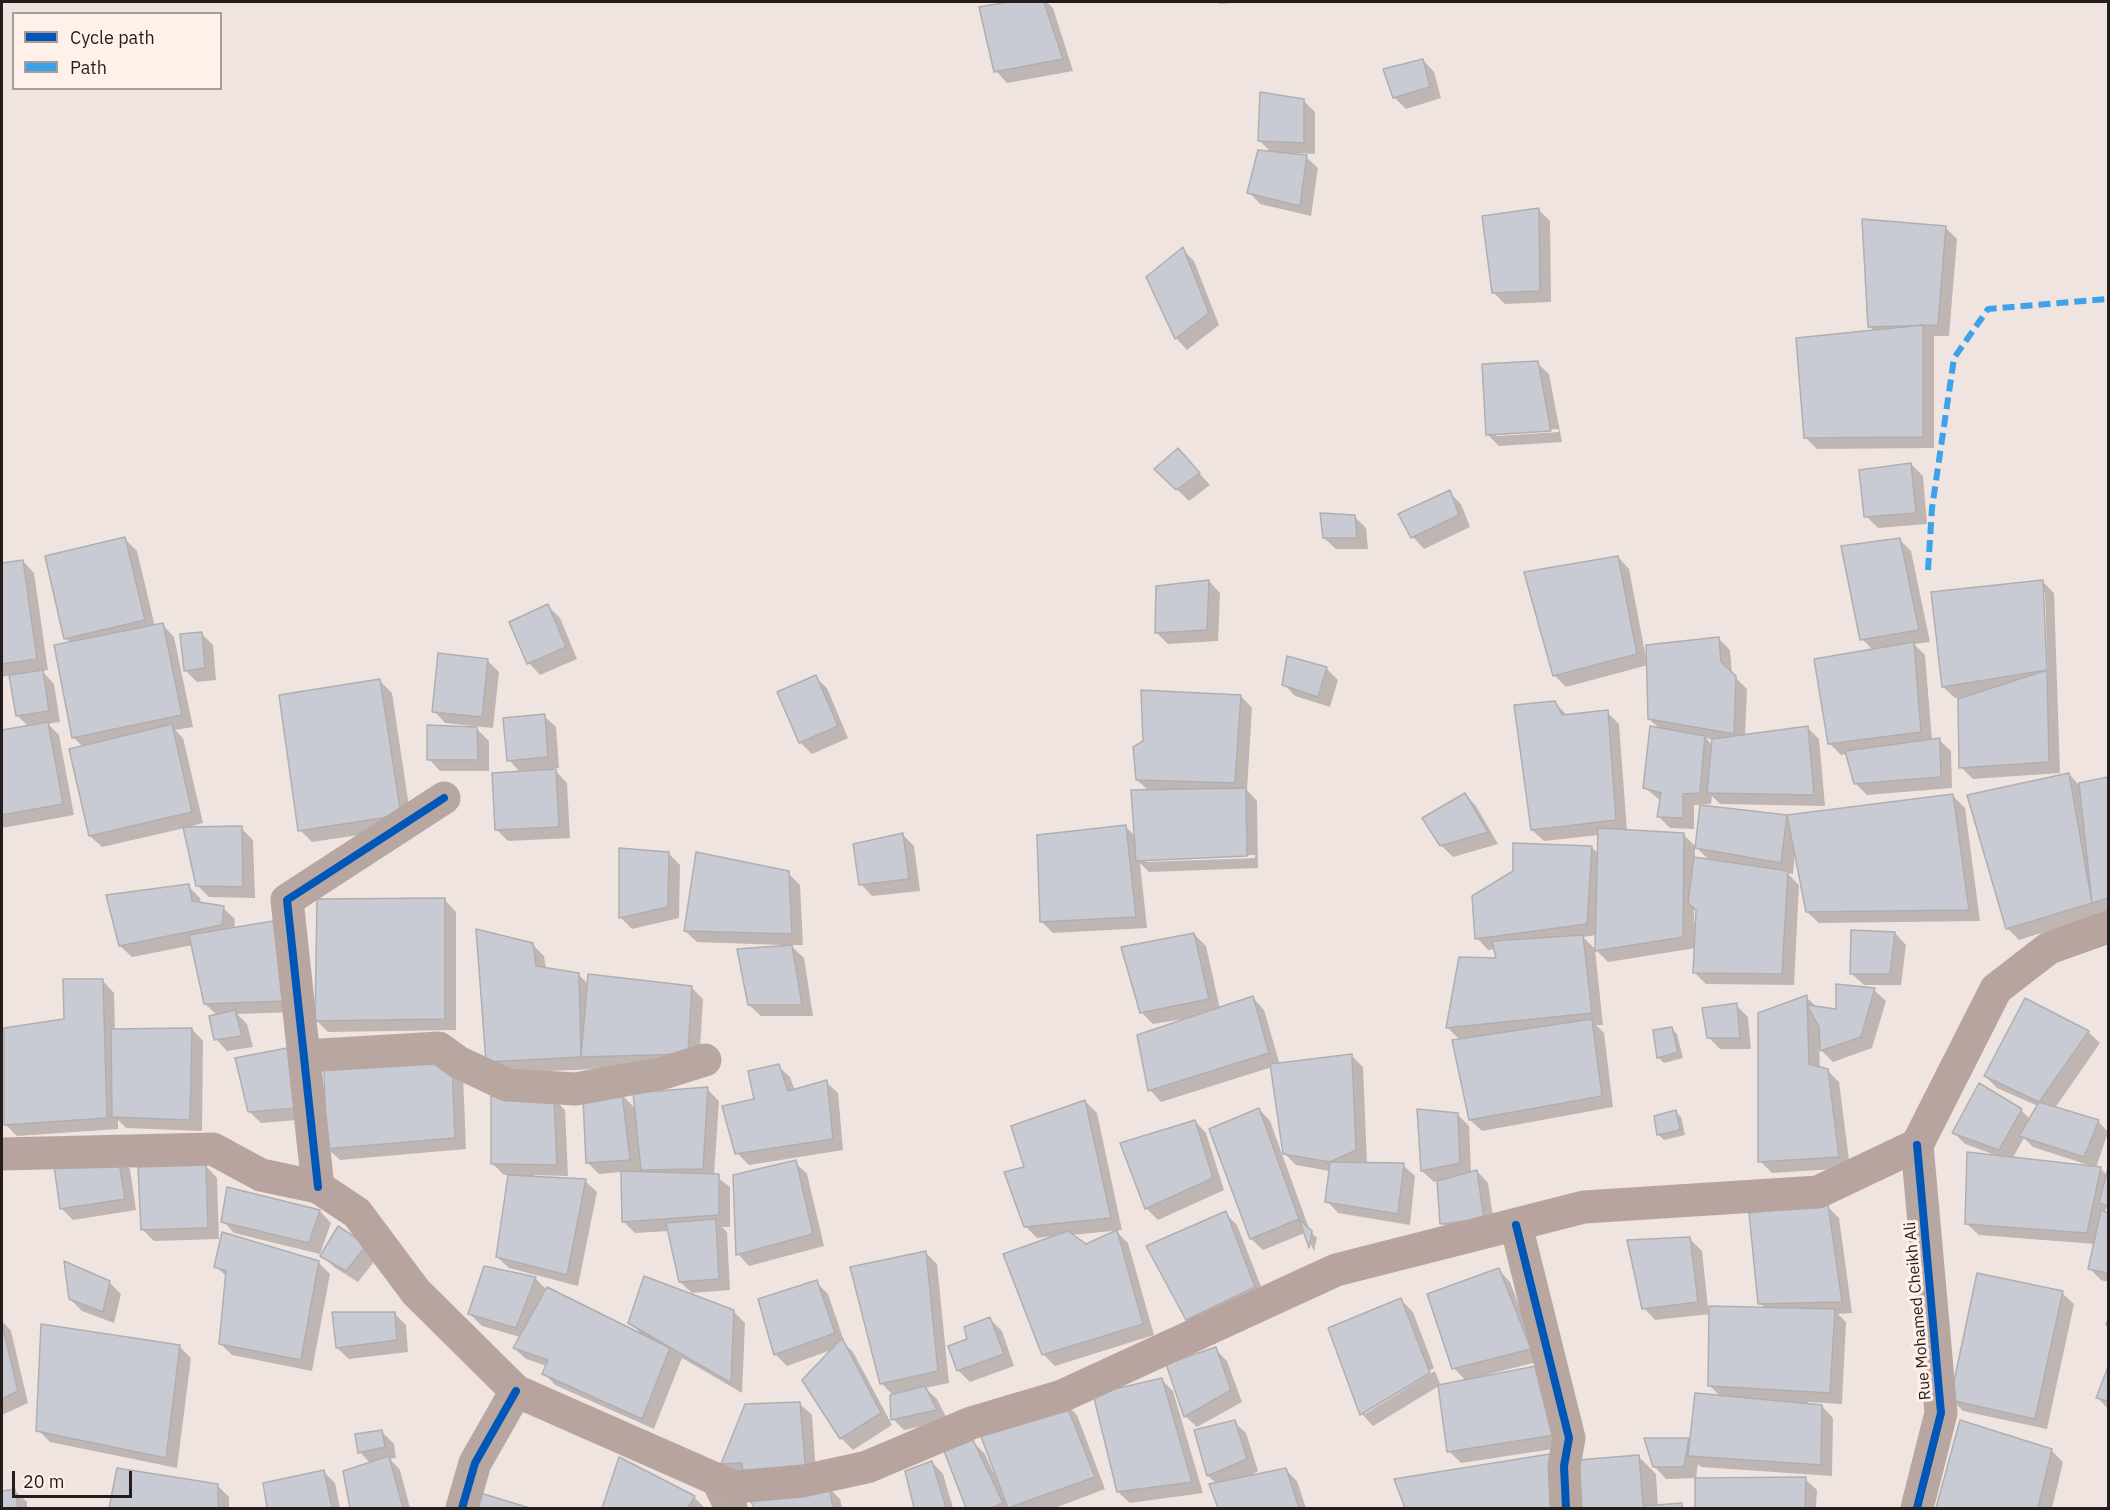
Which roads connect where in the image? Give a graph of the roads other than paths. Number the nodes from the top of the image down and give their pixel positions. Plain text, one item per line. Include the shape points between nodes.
1 (444, 798) dead end
2 (2109, 927) edge
3 (304, 1056) junction
4 (705, 1060) dead end
5 (1917, 1145) junction
6 (2, 1154) edge
7 (318, 1187) junction
8 (1516, 1225) junction
9 (516, 1391) junction
10 (717, 1479) junction
11 (462, 1509) edge
12 (731, 1509) edge
13 (1566, 1509) edge
14 (1917, 1509) edge

1 - 3 street via 287,900
2 - 5 main road via 2049,948 1996,989
3 - 4 street via 439,1048 458,1062 507,1085 576,1089 663,1073
3 - 7 street
5 - 8 main road via 1818,1192 1584,1207
5 - 14 street, Rue Mohamed Cheikh Ali via 1941,1413
6 - 7 main road via 213,1149 261,1175
7 - 9 main road via 357,1213 417,1292
8 - 10 main road via 1336,1270 1062,1396 971,1423 867,1467 802,1481 734,1488
8 - 13 street via 1569,1438 1564,1466
9 - 10 main road
9 - 11 street via 475,1463
10 - 12 street

